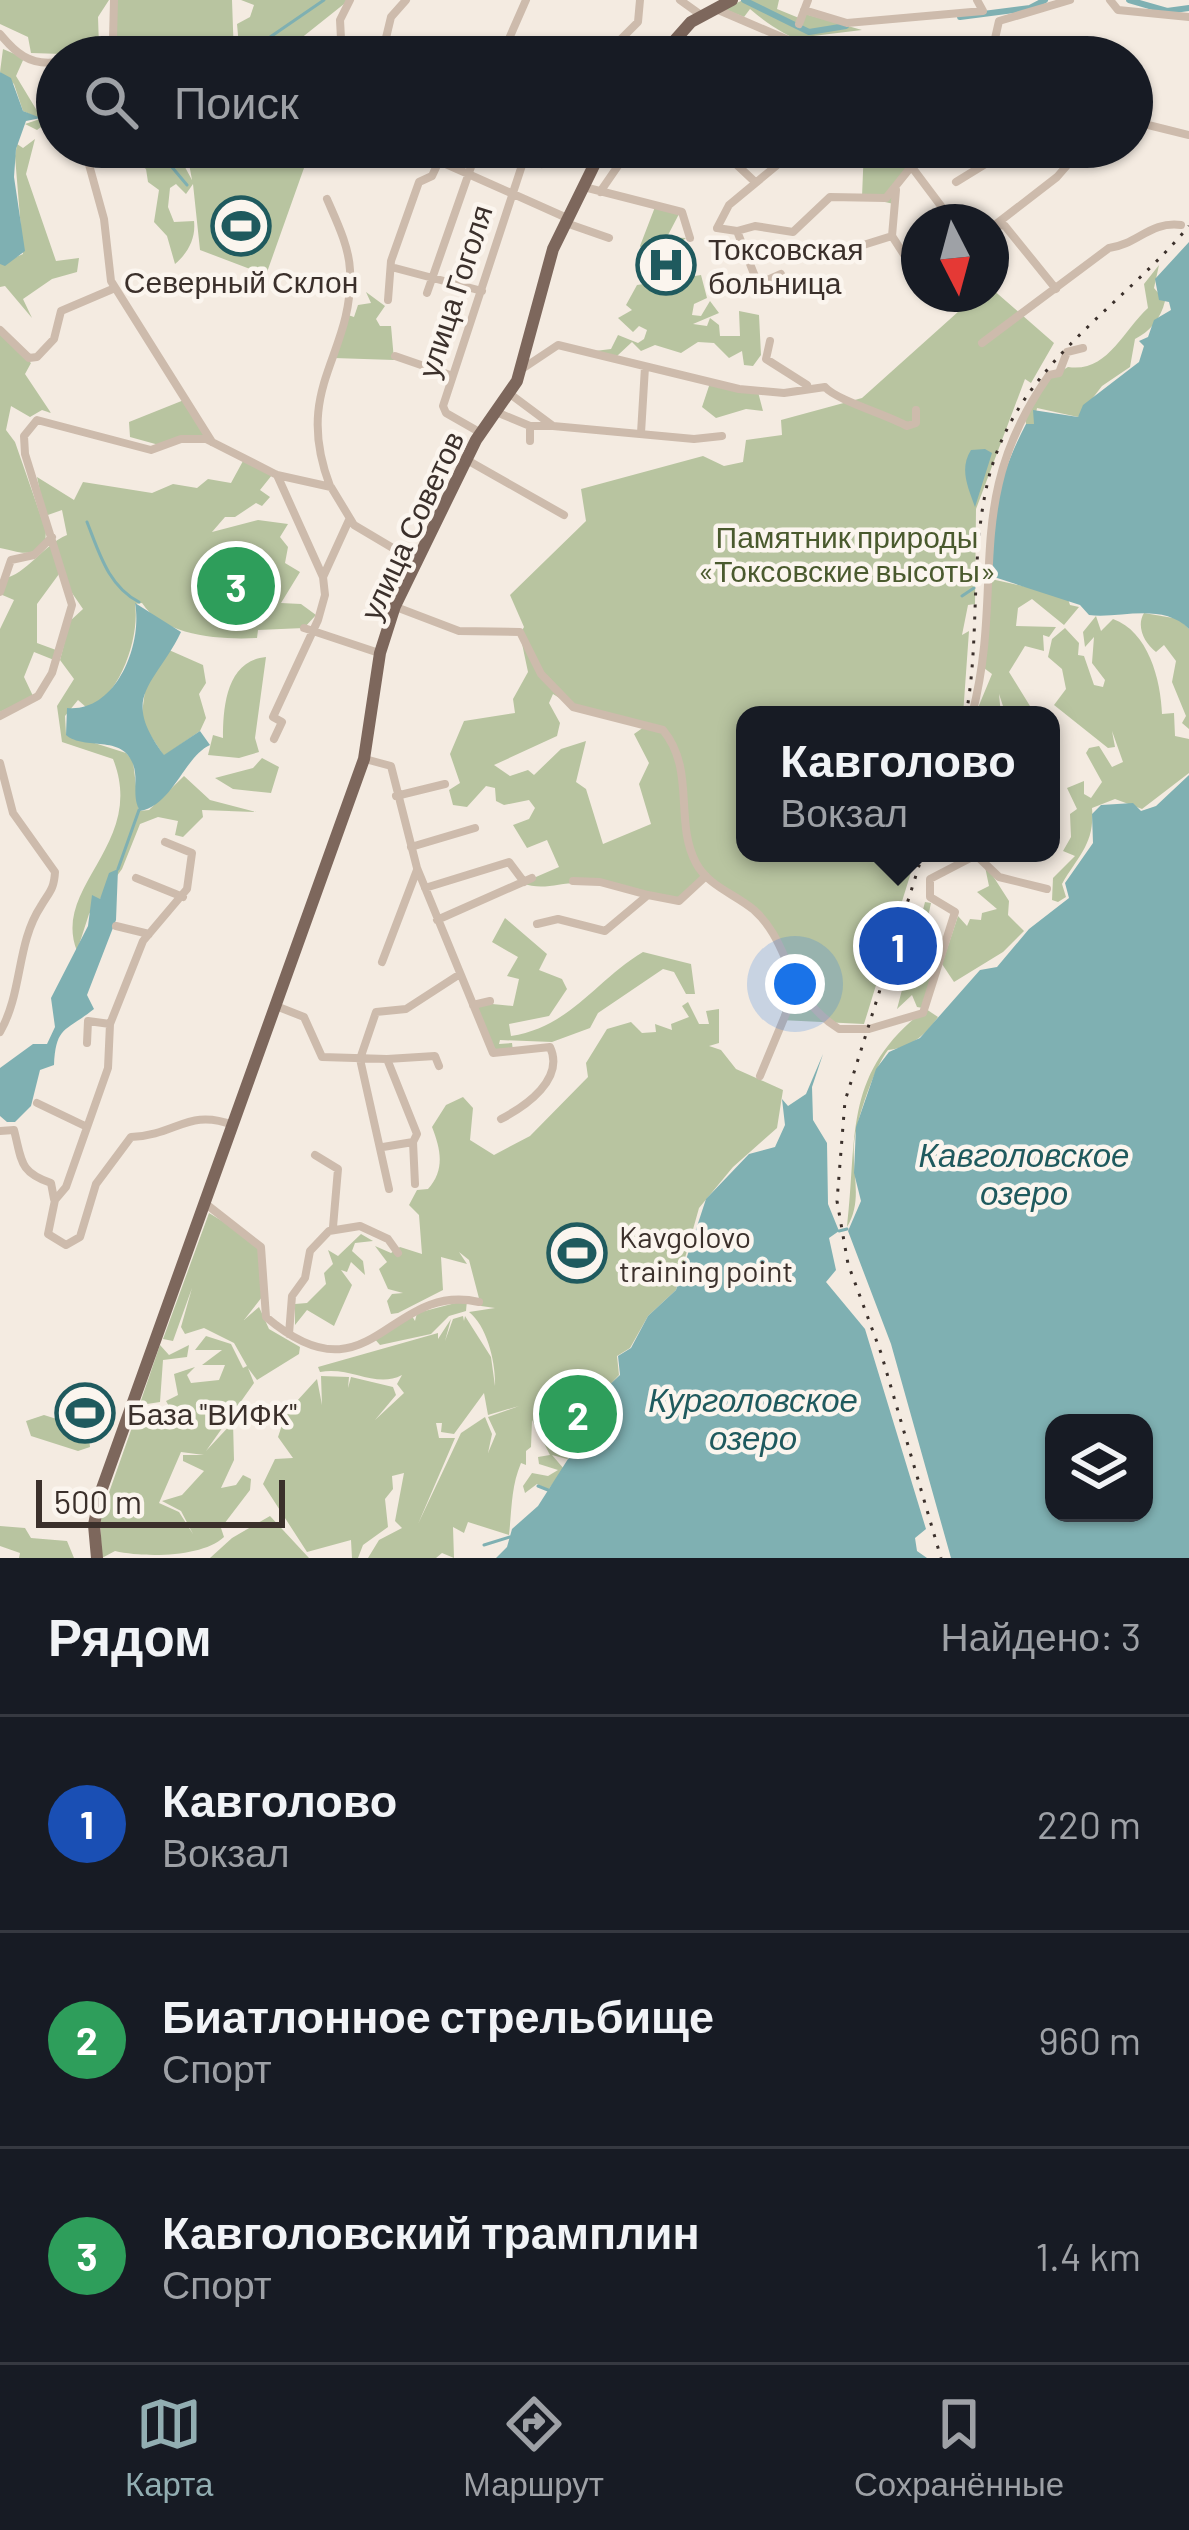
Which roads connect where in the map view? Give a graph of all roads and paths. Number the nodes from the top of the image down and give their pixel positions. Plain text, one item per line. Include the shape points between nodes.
1 (114, 0) edge
2 (350, 0) edge
3 (406, 0) edge
4 (526, 0) edge
5 (640, 0) edge
6 (680, 0) edge
7 (732, 0) edge
8 (977, 0) edge
9 (1070, 0) edge
10 (1110, 0) edge
11 (806, 5) edge
12 (715, 8) junction
13 (701, 15) junction
14 (1189, 17) edge
15 (0, 34) edge
16 (112, 36) edge
17 (341, 36) edge
18 (387, 36) edge
19 (506, 36) edge
20 (624, 36) edge
21 (680, 36) edge
22 (781, 36) edge
23 (796, 36) edge
24 (996, 36) edge
25 (36, 61) edge
26 (1153, 126) edge
27 (1189, 135) edge
28 (90, 168) edge
29 (436, 168) edge
30 (456, 168) edge
31 (472, 168) edge
32 (521, 168) edge
33 (592, 168) edge
34 (617, 168) edge
35 (740, 168) edge
36 (771, 168) edge
37 (910, 168) edge
38 (912, 168) edge
39 (979, 168) edge
40 (1065, 168) edge
41 (470, 174) junction
42 (754, 181) junction
43 (956, 182) dead end
44 (582, 186) junction
45 (896, 190) junction
46 (600, 192) junction
47 (517, 197) junction
48 (327, 199) dead end
49 (940, 204) edge
50 (1009, 214) edge
51 (566, 220) junction
52 (1181, 225) dead end
53 (737, 231) junction
54 (1009, 231) edge
55 (892, 236) junction
56 (609, 238) dead end
57 (690, 238) dead end
58 (901, 250) edge
59 (841, 252) dead end
60 (394, 268) junction
61 (781, 274) dead end
62 (434, 276) junction
63 (115, 288) junction
64 (1056, 289) junction
65 (482, 290) junction
66 (428, 293) dead end
67 (388, 299) dead end
68 (0, 330) edge
69 (770, 341) dead end
70 (982, 343) dead end
71 (1083, 348) dead end
72 (395, 356) dead end
73 (645, 367) junction
74 (522, 368) junction
75 (450, 375) junction
76 (807, 386) junction
77 (510, 394) junction
78 (916, 410) dead end
79 (501, 414) dead end
80 (530, 426) junction
81 (553, 426) junction
82 (481, 433) junction
83 (640, 433) junction
84 (722, 436) dead end
85 (530, 441) dead end
86 (213, 443) junction
87 (466, 460) junction
88 (277, 475) junction
89 (331, 487) junction
90 (564, 515) dead end
91 (349, 520) junction
92 (52, 536) junction
93 (419, 564) junction
94 (322, 577) junction
95 (0, 592) edge
96 (395, 606) junction
97 (309, 628) junction
98 (380, 653) junction
99 (975, 706) edge
100 (0, 716) edge
101 (274, 739) dead end
102 (364, 759) junction
103 (0, 764) edge
104 (445, 784) dead end
105 (396, 796) junction
106 (475, 828) dead end
107 (165, 842) dead end
108 (411, 847) junction
109 (965, 862) edge
110 (985, 862) edge
111 (417, 868) junction
112 (706, 876) junction
113 (136, 878) dead end
114 (573, 881) dead end
115 (425, 888) junction
116 (1047, 889) dead end
117 (648, 896) junction
118 (183, 897) junction
119 (437, 920) junction
120 (536, 925) dead end
121 (116, 926) dead end
122 (149, 934) junction
123 (382, 962) dead end
124 (460, 974) junction
125 (797, 987) junction
126 (490, 1001) dead end
127 (473, 1004) junction
128 (276, 1006) junction
129 (110, 1024) junction
130 (0, 1032) edge
131 (87, 1043) dead end
132 (360, 1059) junction
133 (387, 1059) junction
134 (440, 1066) dead end
135 (760, 1076) dead end
136 (37, 1103) dead end
137 (501, 1119) dead end
138 (235, 1125) junction
139 (85, 1126) junction
140 (0, 1131) edge
141 (413, 1142) junction
142 (389, 1147) junction
143 (315, 1155) dead end
144 (416, 1184) dead end
145 (389, 1189) dead end
146 (55, 1200) junction
147 (206, 1204) junction
148 (333, 1229) junction
149 (398, 1253) dead end
150 (479, 1301) dead end
151 (289, 1334) junction
152 (97, 1558) edge

1 - 16 street
2 - 17 street
3 - 18 street
4 - 19 street
5 - 20 street via 638,22
6 - 13 street
7 - 12 main road
8 - 11 street via 983,11 859,22
9 - 24 street via 999,20
10 - 14 street via 1118,10
11 - 23 street
12 - 13 main road
12 - 22 street
13 - 21 main road
15 - 25 street via 10,51
26 - 27 street
28 - 63 street
29 - 60 street via 419,182
30 - 41 street
31 - 41 street
32 - 47 street, улица Гоголя
33 - 44 main road, улица Советов
34 - 46 street
35 - 42 street
36 - 42 street
37 - 45 street
38 - 49 street
39 - 43 street
40 - 50 street
41 - 47 street
41 - 62 street
42 - 53 street via 717,228
44 - 46 street
44 - 51 main road, улица Советов
45 - 53 street via 872,201 830,197 793,232
45 - 55 street
46 - 57 street via 682,212
47 - 51 street
47 - 65 street, улица Гоголя
48 - 89 street via 350,272 340,341 318,394 321,463
51 - 56 street
51 - 74 main road, улица Советов
52 - 64 street via 1153,225
53 - 61 street via 758,284
54 - 64 street
55 - 58 street
55 - 59 street
60 - 62 street
60 - 67 street
62 - 65 street
62 - 66 street
63 - 68 street via 61,311 54,339 37,357
63 - 86 street
64 - 70 street
65 - 75 street, улица Гоголя
69 - 76 street via 766,359
71 - 99 street via 1067,352 1065,365 1049,375 994,487
72 - 75 street
73 - 74 street via 559,345
73 - 76 street via 739,389
73 - 83 street
74 - 77 main road, улица Советов
75 - 82 street, улица Гоголя via 443,409
76 - 78 street via 826,387 908,426
77 - 81 street
77 - 82 main road, улица Советов
79 - 80 street
80 - 81 street
80 - 85 street
81 - 83 street
82 - 87 main road, улица Советов
83 - 84 street
86 - 88 street
86 - 92 street via 190,437 147,450 37,420 23,445
87 - 90 street
87 - 93 main road, улица Советов
88 - 89 street
88 - 94 street
89 - 91 street
91 - 93 street
91 - 94 street
92 - 95 street via 34,555 11,560
92 - 100 street via 72,593 69,616 38,696
93 - 96 main road, улица Советов
94 - 97 street via 325,595
96 - 98 main road, улица Советов
96 - 112 street via 459,631 520,632 545,680 573,707 663,730 687,790 692,852
97 - 98 street
97 - 101 street via 273,717 282,722
98 - 102 main road, улица Советов
102 - 105 street via 388,761
102 - 128 main road, улица Советов
103 - 130 street via 13,813 55,872
104 - 105 street
105 - 108 street
106 - 108 street
107 - 118 street via 193,855
108 - 111 street
109 - 125 street via 930,879 930,897 955,912 923,1013 838,1029
110 - 116 street via 999,877
111 - 115 street
111 - 123 street
112 - 117 street via 679,901
112 - 125 street via 754,910
113 - 118 street
114 - 117 street
115 - 119 street
115 - 119 street via 509,862 528,880
117 - 120 street via 605,931 558,919
118 - 122 street
119 - 124 street
121 - 122 street
122 - 129 street
124 - 127 street
124 - 132 street via 406,1010 376,1012
125 - 135 street
126 - 127 street
127 - 137 street via 493,1054 550,1047 554,1054 554,1068 527,1106
128 - 132 street via 308,1021 320,1055
128 - 138 main road, улица Советов
129 - 131 street via 88,1022
129 - 139 street via 108,1068
132 - 133 street
132 - 142 street
133 - 134 street via 435,1056
133 - 141 street via 417,1134
136 - 139 street
138 - 146 street via 198,1116 124,1142 74,1243 48,1234
138 - 147 main road, улица Советов
139 - 146 street
140 - 146 street via 14,1130 21,1167 51,1183
141 - 142 street
141 - 144 street
142 - 145 street
143 - 148 street via 338,1169
147 - 151 street via 257,1238 266,1318
147 - 152 main road, улица Советов via 100,1494
148 - 149 street via 360,1226
148 - 151 street via 310,1251 292,1296
150 - 151 street via 413,1314 346,1351 318,1350

